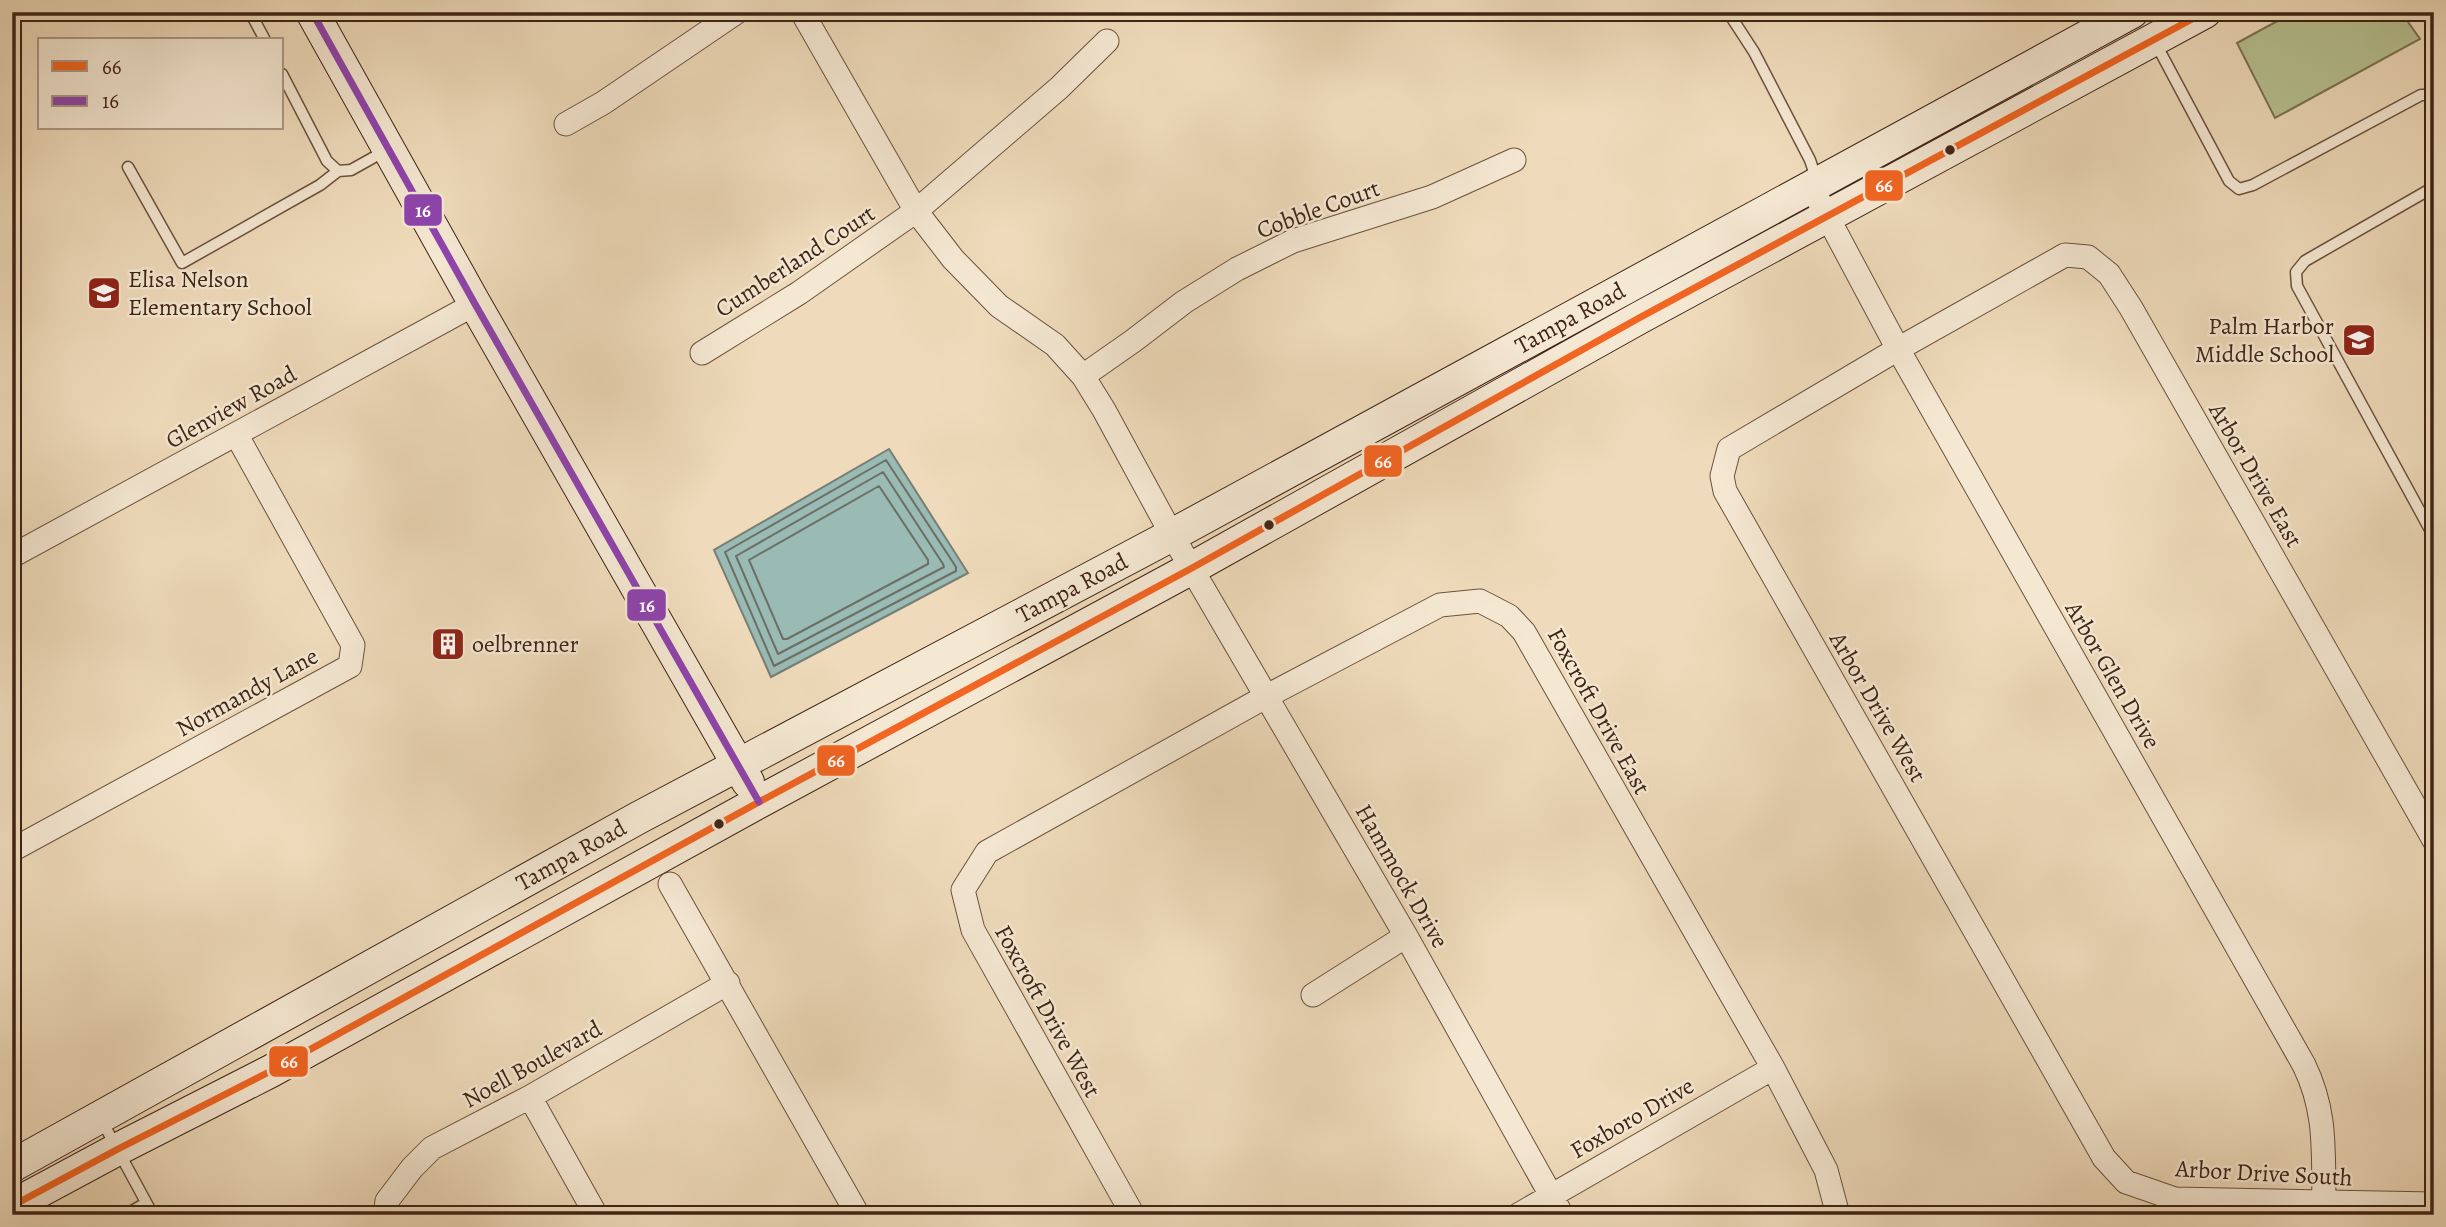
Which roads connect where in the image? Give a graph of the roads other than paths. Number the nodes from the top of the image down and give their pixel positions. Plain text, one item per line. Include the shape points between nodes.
1 (250, 12) edge
2 (313, 12) edge
3 (737, 12) edge
4 (802, 12) edge
5 (1728, 12) edge
6 (2132, 12) edge
7 (2139, 12) edge
8 (2204, 12) edge
9 (264, 38) edge
10 (2154, 40) junction
11 (1107, 41) dead end
12 (284, 78) edge
13 (2434, 95) edge
14 (566, 124) dead end
15 (389, 149) junction
16 (1514, 160) dead end
17 (128, 167) dead end
18 (338, 171) junction
19 (1811, 186) junction
20 (2434, 187) edge
21 (916, 211) junction
22 (1827, 217) junction
23 (475, 304) junction
24 (1898, 349) junction
25 (702, 353) dead end
26 (1083, 376) junction
27 (236, 434) junction
28 (1172, 535) junction
29 (2434, 537) edge
30 (12, 556) edge
31 (1192, 568) junction
32 (1267, 696) junction
33 (738, 765) junction
34 (759, 802) junction
35 (2434, 840) edge
36 (12, 850) edge
37 (670, 884) dead end
38 (1406, 936) junction
39 (728, 983) junction
40 (1313, 995) dead end
41 (1773, 1068) junction
42 (530, 1097) junction
43 (100, 1118) junction
44 (117, 1149) junction
45 (2104, 1158) joint
46 (12, 1166) edge
47 (146, 1203) junction
48 (2324, 1203) junction
49 (1557, 1204) edge
50 (2434, 1205) edge
51 (12, 1206) edge
52 (125, 1215) edge
53 (153, 1215) edge
54 (384, 1215) edge
55 (596, 1215) edge
56 (858, 1215) edge
57 (1133, 1215) edge
58 (1518, 1215) edge
59 (1838, 1215) edge

1 - 9 lane
2 - 15 main road
3 - 14 street
4 - 21 street, Hammock Drive
5 - 19 lane via 1810,160
6 - 19 main road, Tampa Road
7 - 10 street
8 - 10 main road, Tampa Road
10 - 13 lane via 2229,181 2239,190 2420,95
10 - 22 main road, Tampa Road
11 - 21 street, Cumberland Court
12 - 18 lane via 327,161
15 - 18 lane via 351,170
15 - 23 main road
16 - 26 street, Cobble Court via 1432,197 1293,242 1237,268
17 - 18 lane via 182,263
19 - 22 street, Arbor Glen Drive
19 - 28 main road, Tampa Road
20 - 29 lane via 2305,261 2296,272 2297,286
21 - 25 street, Cumberland Court via 799,293
21 - 26 street, Hammock Drive via 953,259 999,306 1055,345
22 - 24 street, Arbor Glen Drive
22 - 31 main road, Tampa Road
23 - 27 street, Glenview Road
23 - 33 main road
24 - 35 street, Arbor Drive East via 2065,255 2088,257 2109,274
24 - 45 street, Arbor Drive West via 1728,449 1722,476 1725,491
24 - 48 street, Arbor Glen Drive via 2304,1065 2322,1117
26 - 28 street, Hammock Drive
27 - 30 street, Glenview Road
27 - 36 street, Normandy Lane via 353,645 349,666
28 - 31 street, Hammock Drive
28 - 33 main road, Tampa Road
31 - 32 street, Hammock Drive
31 - 34 main road, Tampa Road
32 - 38 street, Hammock Drive
32 - 41 street, Foxcroft Drive East via 1440,605 1480,601 1509,616 1524,632
32 - 57 street, Foxcroft Drive West via 987,852 963,890 973,930
33 - 34 main road
33 - 43 main road, Tampa Road
34 - 44 main road, Tampa Road via 271,1071
37 - 39 street
38 - 40 street
38 - 49 street, Hammock Drive
39 - 42 street, Noell Boulevard
39 - 56 street
41 - 49 street, Foxboro Drive
41 - 59 street, Foxcroft Drive East via 1826,1170
42 - 54 street, Noell Boulevard via 432,1148 387,1201
42 - 55 street
43 - 44 lane
43 - 46 main road, Tampa Road
44 - 47 lane
44 - 51 main road, Tampa Road
45 - 48 street, Arbor Drive South via 2126,1181 2175,1199
47 - 52 lane
47 - 53 lane
48 - 50 street, Arbor Drive South
49 - 58 street, Foxboro Drive

